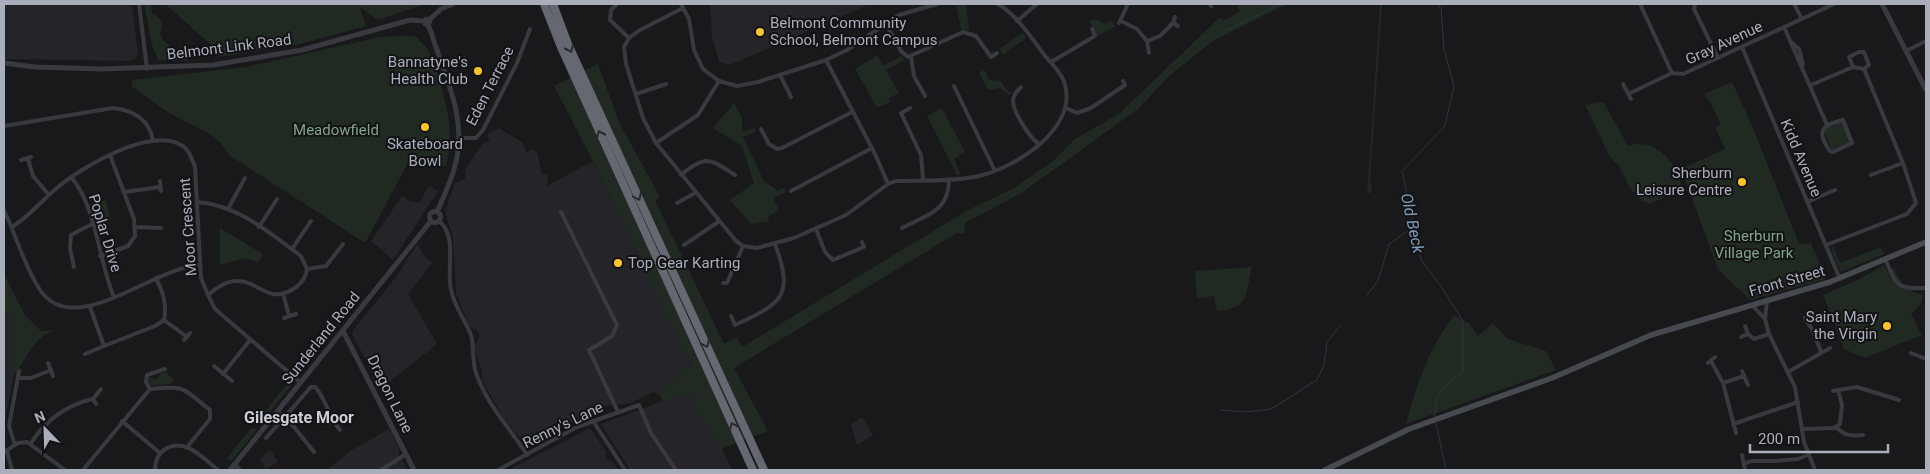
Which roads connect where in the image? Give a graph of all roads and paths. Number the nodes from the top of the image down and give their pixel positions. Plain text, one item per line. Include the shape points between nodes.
1 (139, 4) edge
2 (453, 4) edge
3 (544, 4) edge
4 (553, 4) edge
5 (617, 4) edge
6 (937, 4) edge
7 (998, 4) edge
8 (1037, 4) edge
9 (1128, 4) edge
10 (1640, 4) edge
11 (1695, 4) edge
12 (1794, 4) edge
13 (1834, 4) edge
14 (1884, 4) edge
15 (682, 6) edge
16 (1175, 17) dead end
17 (1802, 19) junction
18 (1017, 20) junction
19 (427, 22) junction
20 (1173, 23) junction
21 (886, 24) junction
22 (1178, 26) dead end
23 (1784, 27) junction
24 (1092, 28) dead end
25 (530, 29) dead end
26 (629, 38) junction
27 (1147, 41) junction
28 (1926, 41) edge
29 (1742, 47) junction
30 (1906, 51) junction
31 (997, 53) dead end
32 (1149, 53) dead end
33 (911, 57) junction
34 (1718, 58) junction
35 (826, 60) junction
36 (1051, 62) junction
37 (4, 64) edge
38 (1853, 67) junction
39 (148, 69) junction
40 (1864, 69) junction
41 (1672, 73) junction
42 (780, 75) junction
43 (719, 81) junction
44 (1122, 81) dead end
45 (666, 84) dead end
46 (1623, 84) dead end
47 (1811, 85) junction
48 (954, 86) dead end
49 (1021, 87) dead end
50 (1926, 89) edge
51 (636, 94) junction
52 (1628, 94) junction
53 (925, 96) dead end
54 (791, 97) dead end
55 (1631, 99) dead end
56 (910, 108) dead end
57 (1066, 108) junction
58 (852, 112) junction
59 (1827, 125) junction
60 (4, 126) edge
61 (761, 129) dead end
62 (460, 138) junction
63 (153, 141) junction
64 (656, 143) junction
65 (1040, 144) junction
66 (872, 148) junction
67 (110, 155) junction
68 (22, 160) dead end
69 (1903, 163) junction
70 (995, 171) junction
71 (730, 172) junction
72 (681, 175) junction
73 (735, 175) dead end
74 (1871, 175) dead end
75 (71, 177) junction
76 (245, 178) dead end
77 (730, 178) dead end
78 (923, 179) junction
79 (949, 179) junction
80 (160, 181) dead end
81 (888, 184) junction
82 (1835, 190) dead end
83 (791, 191) dead end
84 (124, 192) junction
85 (695, 193) junction
86 (49, 195) junction
87 (674, 197) dead end
88 (278, 199) dead end
89 (197, 202) junction
90 (1807, 202) junction
91 (228, 208) junction
92 (4, 210) edge
93 (437, 212) junction
94 (560, 212) dead end
95 (439, 220) junction
96 (311, 221) dead end
97 (431, 221) junction
98 (718, 222) junction
99 (92, 224) junction
100 (12, 227) junction
101 (136, 227) junction
102 (259, 227) junction
103 (161, 228) dead end
104 (902, 228) dead end
105 (816, 229) junction
106 (862, 242) dead end
107 (1926, 242) edge
108 (343, 244) dead end
109 (774, 244) junction
110 (1826, 245) junction
111 (684, 246) dead end
112 (744, 246) junction
113 (292, 249) junction
114 (100, 256) junction
115 (1885, 259) junction
116 (200, 265) junction
117 (74, 267) dead end
118 (307, 269) junction
119 (156, 278) junction
120 (1840, 279) junction
121 (723, 283) dead end
122 (1926, 288) edge
123 (283, 293) junction
124 (208, 295) junction
125 (114, 297) junction
126 (1767, 300) junction
127 (1752, 304) junction
128 (90, 307) junction
129 (296, 314) dead end
130 (290, 316) junction
131 (731, 316) dead end
132 (284, 318) dead end
133 (1805, 318) dead end
134 (1764, 319) junction
135 (164, 320) junction
136 (1812, 320) dead end
137 (1808, 323) junction
138 (1745, 326) dead end
139 (343, 330) junction
140 (190, 333) dead end
141 (1748, 334) junction
142 (1769, 334) junction
143 (1741, 337) dead end
144 (250, 340) junction
145 (104, 346) junction
146 (1830, 348) dead end
147 (1821, 352) junction
148 (1911, 353) dead end
149 (85, 354) dead end
150 (1715, 357) dead end
151 (1926, 359) edge
152 (48, 363) dead end
153 (214, 366) dead end
154 (165, 369) dead end
155 (51, 370) junction
156 (19, 371) dead end
157 (1742, 371) dead end
158 (1788, 372) junction
159 (223, 374) junction
160 (53, 376) dead end
161 (1744, 376) junction
162 (19, 378) junction
163 (232, 381) dead end
164 (300, 382) junction
165 (1722, 383) junction
166 (1748, 386) dead end
167 (101, 389) dead end
168 (148, 390) junction
169 (93, 399) junction
170 (1893, 399) junction
171 (1899, 400) dead end
172 (1798, 402) junction
173 (96, 404) dead end
174 (1891, 406) dead end
175 (277, 411) junction
176 (618, 412) junction
177 (284, 416) junction
178 (122, 421) junction
179 (593, 421) junction
180 (1733, 424) junction
181 (1837, 428) junction
182 (1802, 429) junction
183 (340, 430) dead end
184 (1736, 433) dead end
185 (1863, 435) dead end
186 (1851, 436) junction
187 (266, 438) dead end
188 (31, 443) junction
189 (1852, 443) dead end
190 (15, 445) junction
191 (188, 446) junction
192 (6, 452) edge
193 (314, 452) dead end
194 (160, 453) junction
195 (406, 454) junction
196 (527, 455) junction
197 (1808, 455) junction
198 (1742, 456) dead end
199 (1744, 464) junction
200 (235, 465) junction
201 (12, 470) edge
202 (65, 470) edge
203 (82, 470) edge
204 (155, 470) edge
205 (218, 470) edge
206 (230, 470) edge
207 (240, 470) edge
208 (381, 470) edge
209 (414, 470) edge
210 (498, 470) edge
211 (625, 470) edge
212 (676, 470) edge
213 (753, 470) edge
214 (764, 470) edge
215 (1326, 470) edge
216 (1745, 470) edge
217 (1815, 470) edge

1 - 39 street
2 - 19 street via 441,9
213 -> 3 highway
4 -> 214 highway via 572,54
5 - 26 street via 611,10 610,20
6 - 21 street via 905,12
7 - 18 street
8 - 18 street
9 - 27 street via 1120,22 1137,29
10 - 41 street
11 - 34 street via 1694,9
12 - 17 street
13 - 17 street, Gray Avenue
14 - 30 street
15 - 26 street
15 - 43 street via 689,19 699,61
16 - 20 street
17 - 23 street, Gray Avenue
18 - 36 street
19 - 39 street, Belmont Link Road via 410,20 258,59
19 - 62 street via 457,112
20 - 22 street
20 - 27 street via 1160,36
21 - 33 street via 901,51
21 - 35 street
23 - 29 street, Gray Avenue
23 - 47 street
24 - 36 street via 1095,36
25 - 62 street, Eden Terrace via 483,130 476,138
26 - 51 street via 624,54
27 - 32 street
28 - 30 street
29 - 34 street, Gray Avenue
29 - 90 street, Kidd Avenue
30 - 50 street
31 - 33 street via 992,57 976,36 963,32
33 - 53 street via 914,76
34 - 41 street, Gray Avenue via 1683,74
35 - 42 street
35 - 58 street
36 - 57 street via 1065,84
37 - 39 street, Belmont Link Road
38 - 40 street
38 - 40 street via 1849,57 1864,52 1869,66
38 - 47 street
40 - 69 street
41 - 52 street
42 - 43 street via 743,85 732,86
42 - 54 street
43 - 64 street via 698,115
44 - 57 street via 1125,85 1086,111 1077,113
45 - 51 street
46 - 52 street
47 - 59 street
48 - 70 street
49 - 65 street via 1014,96 1013,105 1031,136
51 - 64 street via 643,118
52 - 55 street
56 - 78 street via 901,114 921,155
57 - 65 street
58 - 61 street via 777,149 769,144
58 - 66 street
59 - 59 street via 1842,120 1853,140 1851,145 1833,152 1828,150 1821,133
60 - 63 street via 113,108 125,109 136,114 152,130
62 - 93 street via 456,162
63 - 67 street, Moor Crescent
63 - 89 street, Moor Crescent via 181,145 190,154 195,167
64 - 72 street
65 - 70 street via 1026,157
66 - 81 street
66 - 83 street
67 - 75 street, Moor Crescent
67 - 84 street
68 - 86 street via 30,158 34,176
69 - 74 street
69 - 110 street via 1916,203 1911,211
70 - 79 street
71 - 72 street via 718,163 707,161
71 - 73 street
71 - 77 street
72 - 85 street
75 - 86 street, Moor Crescent
75 - 99 street, Poplar Drive via 80,190
76 - 91 street
78 - 79 street
78 - 81 street
79 - 104 street via 949,193 943,205
80 - 84 street via 160,189
81 - 105 street via 851,212
82 - 90 street
84 - 101 street
85 - 87 street via 678,204
85 - 98 street
86 - 100 street, Moor Crescent
88 - 102 street
89 - 91 street
89 - 116 street, Moor Crescent
90 - 110 street, Kidd Avenue
91 - 102 street
92 - 100 street
93 - 95 street
93 - 97 street, Sunderland Road via 430,215
94 - 176 street via 617,325 612,336 589,350
95 - 97 street
95 - 196 street via 449,234 450,288 461,319 472,336 476,372 496,412
96 - 113 street
97 - 139 street, Sunderland Road
98 - 111 street
98 - 112 street
99 - 114 street, Poplar Drive
99 - 117 street via 71,235
100 - 128 street via 36,282 47,298 62,308
101 - 103 street
101 - 114 street via 135,236 128,246
102 - 113 street
105 - 106 street via 833,260 864,247
105 - 109 street
107 - 115 main road, Front Street
108 - 118 street via 326,266
109 - 112 street via 757,248
109 - 131 street via 784,271 781,295 762,311 735,325
110 - 120 street, Kidd Avenue
112 - 121 street via 727,283
113 - 118 street via 301,256
114 - 125 street, Poplar Drive
115 - 120 main road, Front Street
115 - 122 street via 1902,287 1911,290
116 - 119 street via 185,266
116 - 124 street, Moor Crescent
118 - 123 street via 304,280
119 - 125 street
119 - 135 street via 165,300
120 - 126 main road, Front Street
123 - 124 street via 266,294 244,282 234,281
123 - 130 street
124 - 144 street, Moor Crescent via 215,308
125 - 128 street
126 - 127 main road, Front Street
126 - 134 street
127 - 134 street
127 - 215 main road, Front Street via 1651,335 1552,378 1409,430
128 - 145 street
129 - 130 street
130 - 132 street
133 - 137 street
134 - 142 street
135 - 140 street via 186,338
135 - 145 street
136 - 137 street
137 - 147 street
138 - 141 street
139 - 164 street, Sunderland Road
139 - 195 street, Dragon Lane
141 - 142 street via 1754,339
141 - 143 street
142 - 158 street
144 - 159 street
144 - 164 street, Moor Crescent
145 - 149 street
146 - 147 street
147 - 158 street
148 - 151 street
150 - 165 street via 1710,362
152 - 155 street
153 - 159 street
154 - 168 street via 147,375
155 - 160 street
155 - 162 street via 31,378
156 - 162 street
157 - 161 street
158 - 172 street
159 - 163 street
161 - 165 street
161 - 166 street
162 - 190 street via 9,426
164 - 175 street, Sunderland Road
165 - 180 street
167 - 169 street
168 - 178 street
168 - 191 street via 183,388 210,410 211,416
169 - 173 street
169 - 188 street via 51,418
170 - 171 street
170 - 174 street
170 - 181 street via 1857,387 1835,390 1842,405 1842,417
172 - 180 street
172 - 182 street
175 - 177 street
175 - 200 street, Sunderland Road
176 - 179 street, Renny's Lane
176 - 212 street, Renny's Lane via 639,405 651,433
177 - 183 street via 311,387 317,388 330,418
177 - 187 street
177 - 193 street
178 - 194 street
178 - 203 street
179 - 196 street, Renny's Lane
179 - 211 street
180 - 184 street
181 - 182 street
181 - 186 street
182 - 197 street
185 - 186 street
186 - 189 street
188 - 190 street via 23,441
188 - 202 street
190 - 192 street
191 - 194 street via 168,447
191 - 205 street
192 - 201 street
194 - 204 street
195 - 208 street
195 - 209 street, Dragon Lane
196 - 210 street, Renny's Lane
197 - 199 street via 1798,459
197 - 217 street
198 - 199 street
199 - 216 street
200 - 206 street, Sunderland Road
200 - 207 street

